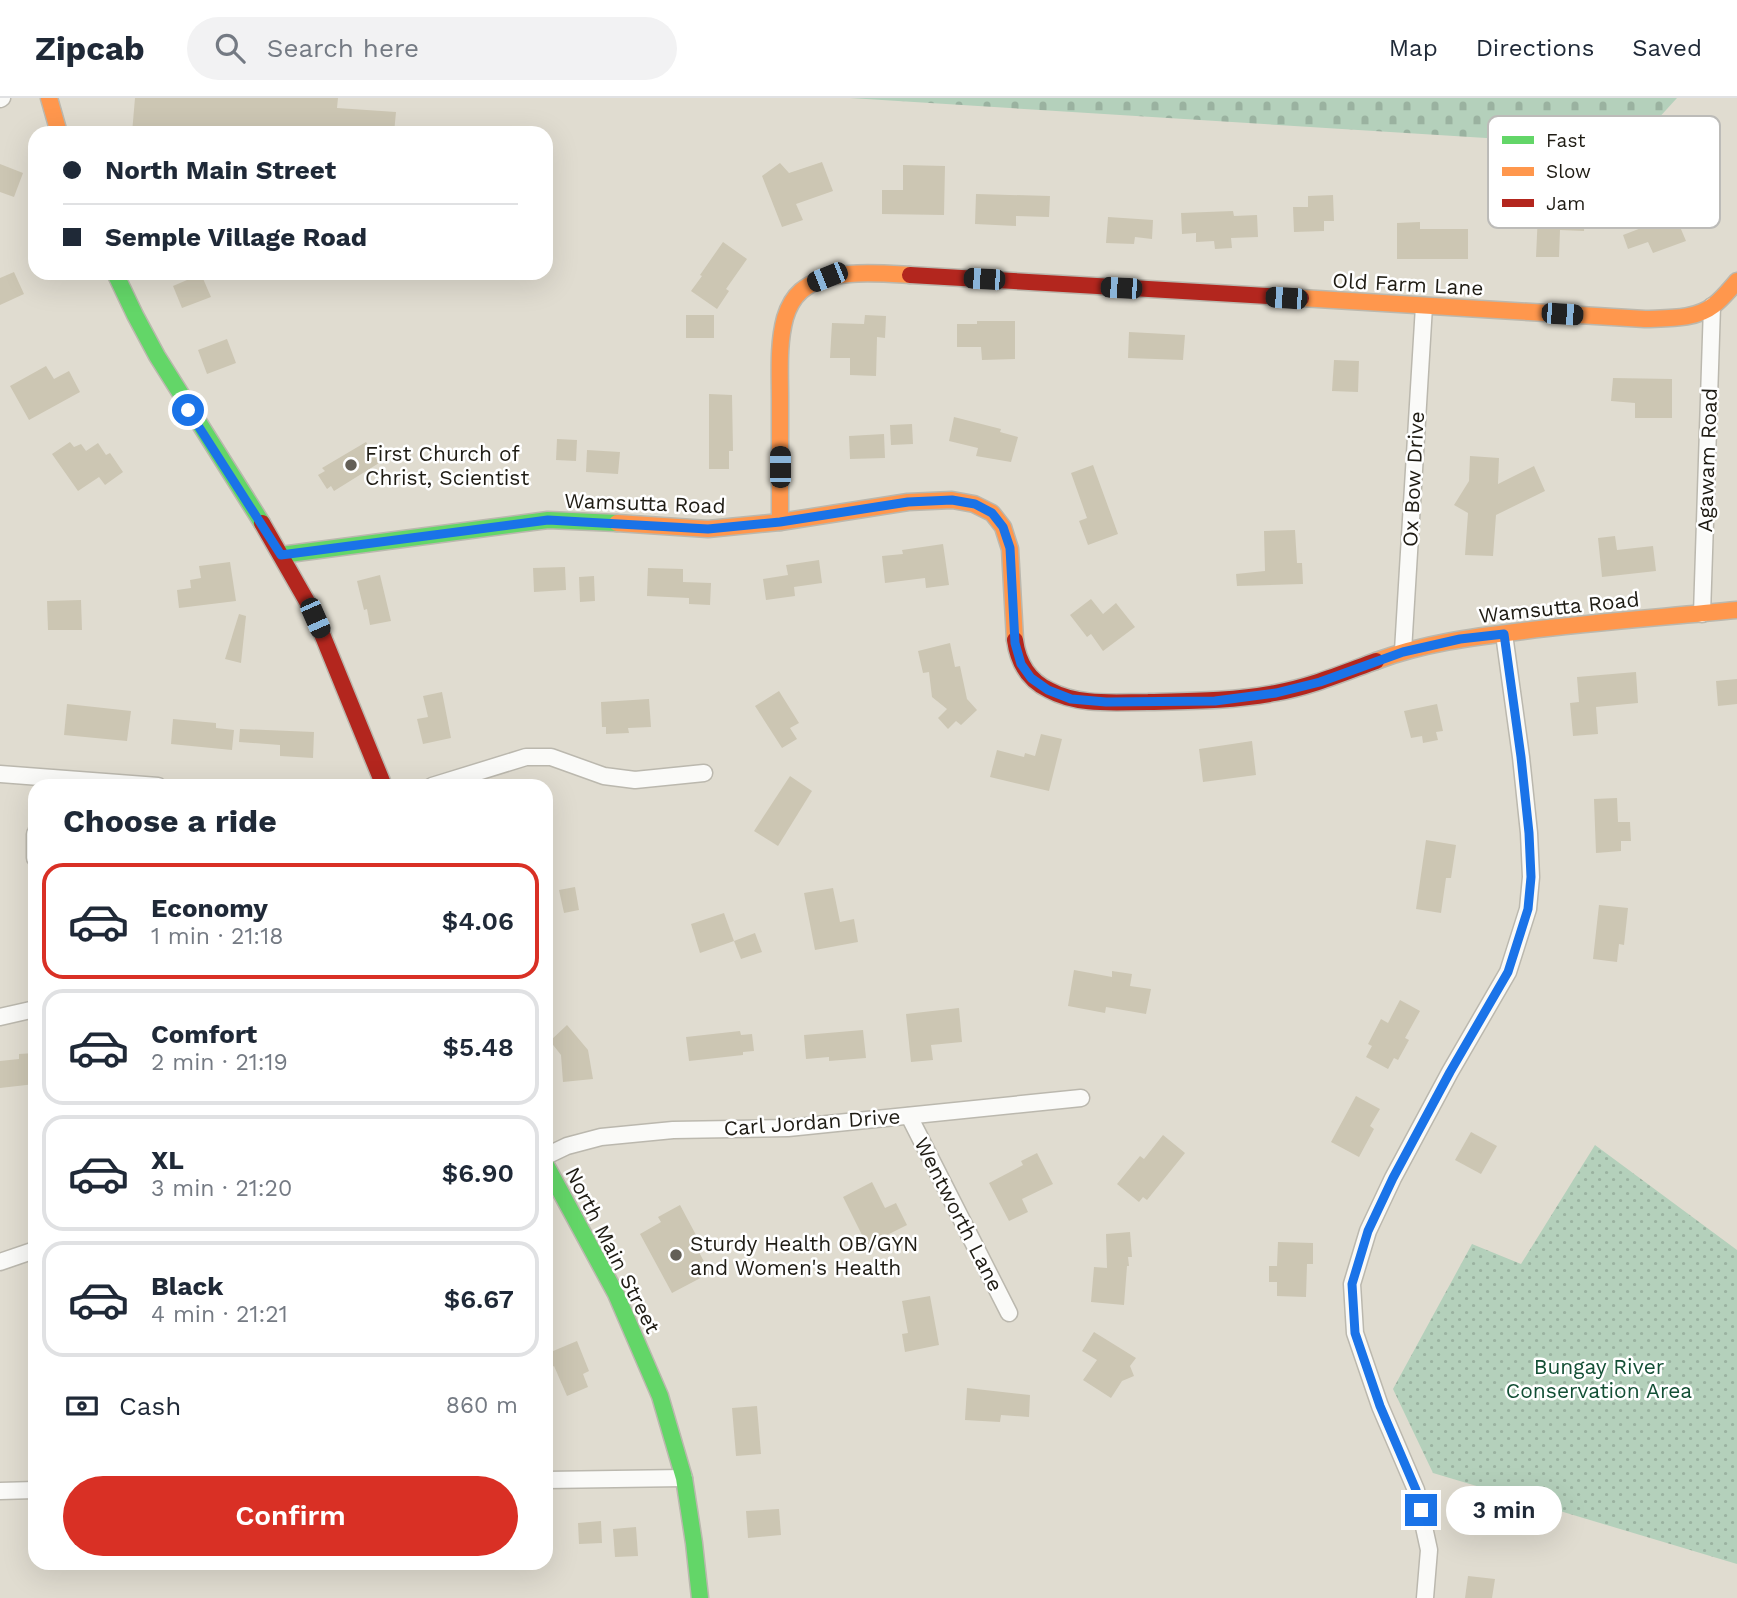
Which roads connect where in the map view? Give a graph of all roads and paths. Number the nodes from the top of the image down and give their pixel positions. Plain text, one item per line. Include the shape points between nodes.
1 (49, 98) edge
2 (57, 126) edge
3 (118, 280) edge
4 (1737, 281) edge
5 (1424, 306) junction
6 (1712, 306) junction
7 (780, 522) junction
8 (281, 555) junction
9 (1737, 610) edge
10 (1702, 614) junction
11 (1504, 634) junction
12 (1403, 652) junction
13 (704, 773) dead end
14 (0, 774) edge
15 (28, 779) edge
16 (381, 779) edge
17 (455, 779) edge
18 (28, 1011) edge
19 (0, 1017) edge
20 (1081, 1098) dead end
21 (909, 1116) junction
22 (553, 1153) edge
23 (553, 1178) edge
24 (28, 1252) edge
25 (0, 1262) edge
26 (1009, 1313) dead end
27 (684, 1478) junction
28 (553, 1480) edge
29 (0, 1490) edge
30 (28, 1490) edge
31 (700, 1598) edge
32 (1425, 1598) edge

1 - 2 street
3 - 8 street via 174,386
4 - 6 street, Old Farm Lane
5 - 6 street, Old Farm Lane via 1645,319 1696,314
5 - 7 street, Old Farm Lane via 873,273 827,277 795,296 782,331
5 - 12 street, Ox Bow Drive
6 - 10 street, Agawam Road
7 - 8 street, Wamsutta Road via 708,529 548,520
7 - 12 street, Wamsutta Road via 930,500 975,504 992,513 1010,548 1015,643 1021,664 1048,690 1071,699 1215,701 1276,693
8 - 16 street via 311,608
9 - 10 street, Wamsutta Road
10 - 11 street, Wamsutta Road
11 - 12 street, Wamsutta Road
11 - 32 street via 1529,833 1528,909 1508,972 1393,1178 1368,1231 1352,1284 1355,1333 1416,1490 1429,1550
13 - 17 street via 635,780 604,776 551,757 526,757
14 - 15 street
18 - 19 street
20 - 21 street, Carl Jordan Drive
21 - 22 street, Carl Jordan Drive via 788,1128 673,1130 601,1137
21 - 26 street, Wentworth Lane
23 - 27 street, North Main Street via 616,1294 660,1396
24 - 25 street
27 - 28 street
27 - 31 street, North Main Street
29 - 30 street

